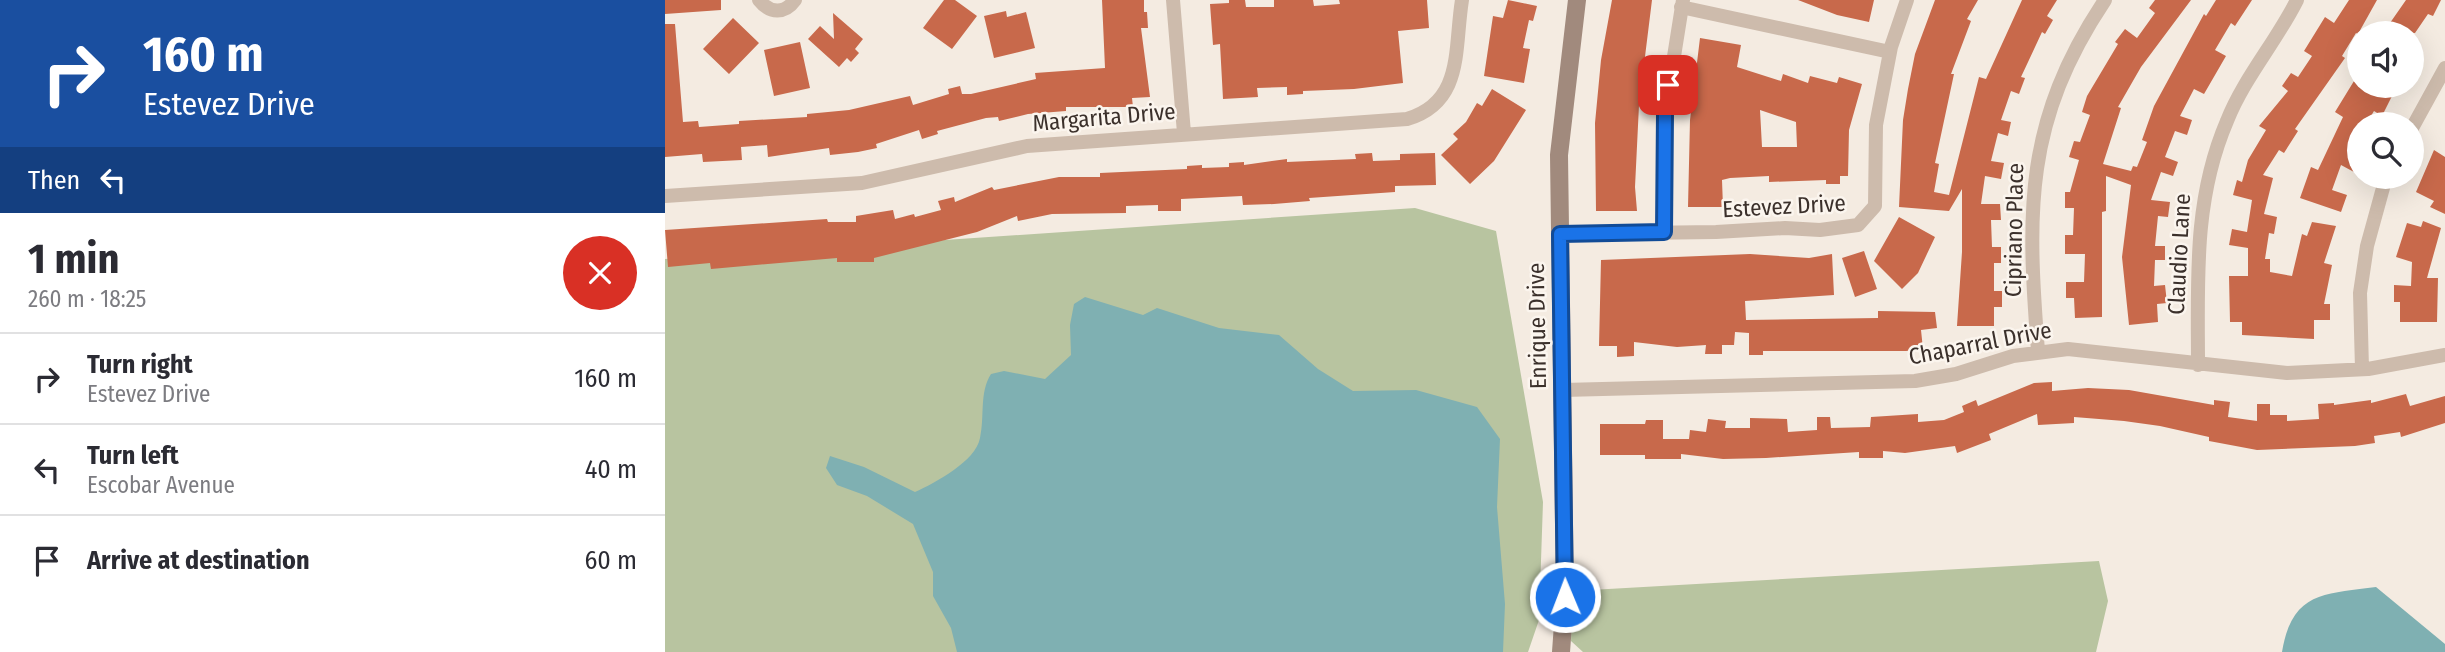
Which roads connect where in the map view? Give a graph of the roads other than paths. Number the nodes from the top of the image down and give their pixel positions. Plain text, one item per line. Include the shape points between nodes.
1 (759, 0) edge
2 (795, 0) edge
3 (1173, 0) edge
4 (1462, 0) edge
5 (1577, 0) edge
6 (1907, 0) edge
7 (2105, 0) edge
8 (2297, 0) edge
9 (1682, 3) edge
10 (1890, 52) junction
11 (2445, 68) edge
12 (2421, 112) edge
13 (1184, 133) junction
14 (2383, 189) edge
15 (665, 196) edge
16 (1664, 232) junction
17 (1560, 234) junction
18 (2038, 351) junction
19 (2445, 355) edge
20 (2198, 365) junction
21 (2362, 369) junction
22 (1563, 390) junction
23 (1562, 652) edge

1 - 2 street via 776,11 789,8
3 - 13 street
4 - 13 street, Margarita Drive via 1452,79 1446,93 1422,114 1407,119
5 - 17 street, Enrique Drive via 1559,156
6 - 10 street, Estevez Drive
7 - 18 street, Cipriano Place via 2058,82 2039,148 2033,203
8 - 20 street, Claudio Lane via 2227,119 2207,178 2199,229
9 - 10 street
9 - 16 street via 1665,113
10 - 16 street, Estevez Drive via 1876,125 1875,206 1866,220 1849,229
11 - 12 street
13 - 15 street, Margarita Drive via 1027,146 862,183
14 - 21 street via 2360,293
16 - 17 street, Estevez Drive
17 - 22 street, Enrique Drive
18 - 20 street, Chaparral Drive via 2068,349
18 - 22 street, Chaparral Drive via 1915,381
19 - 21 street, Chaparral Drive
20 - 21 street, Chaparral Drive via 2287,373
22 - 23 street, Enrique Drive

